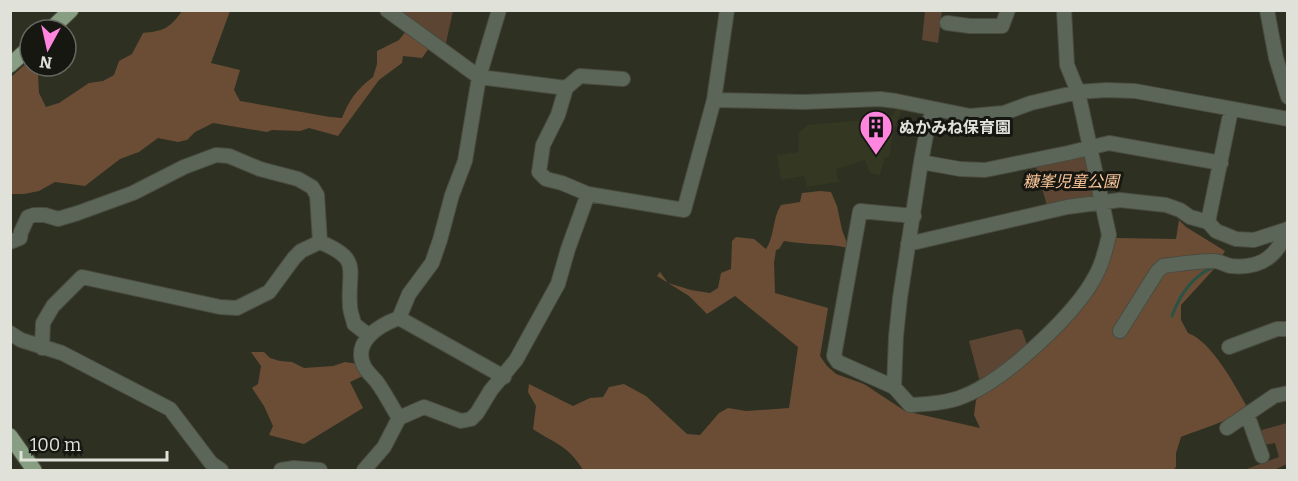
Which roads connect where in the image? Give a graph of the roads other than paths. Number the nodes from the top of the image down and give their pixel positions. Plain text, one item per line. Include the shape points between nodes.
1 (387, 10) edge
2 (499, 10) edge
3 (727, 10) edge
4 (1008, 10) edge
5 (1064, 10) edge
6 (1267, 10) edge
7 (947, 23) dead end
8 (479, 77) junction
9 (623, 79) dead end
10 (566, 88) junction
11 (1078, 92) junction
12 (1287, 98) edge
13 (714, 100) junction
14 (933, 109) junction
15 (1231, 110) junction
16 (1287, 119) edge
17 (1090, 147) junction
18 (921, 162) junction
19 (1221, 163) junction
20 (588, 194) junction
21 (1102, 201) junction
22 (914, 216) junction
23 (1208, 222) junction
24 (1287, 229) edge
25 (10, 242) edge
26 (320, 242) junction
27 (908, 244) junction
28 (399, 318) junction
29 (1287, 329) edge
30 (1120, 331) dead end
31 (10, 333) edge
32 (368, 335) junction
33 (1229, 347) dead end
34 (42, 348) junction
35 (504, 377) junction
36 (894, 387) junction
37 (1287, 393) edge
38 (1247, 414) junction
39 (399, 418) junction
40 (1227, 428) dead end
41 (10, 436) edge
42 (1262, 456) dead end
43 (34, 471) edge
44 (221, 471) edge
45 (281, 471) edge
46 (320, 471) edge
47 (364, 471) edge

1 - 8 street
2 - 8 street
3 - 13 street
4 - 7 street via 1002,26
5 - 11 street via 1067,64
6 - 12 street
8 - 10 street
8 - 28 street via 465,161 440,240 432,263 409,294
9 - 10 street via 580,76
10 - 20 street via 558,116 543,145 539,172 546,179
11 - 14 street via 1004,112 970,116
11 - 15 street via 1135,92
11 - 17 street
13 - 14 street via 880,99
13 - 20 street via 684,210
14 - 18 street
15 - 16 street
15 - 19 street
17 - 18 street via 986,170
17 - 19 street via 1109,143
17 - 21 street
18 - 22 street
19 - 23 street
20 - 35 street via 558,284
21 - 23 street via 1166,205
21 - 27 street
21 - 36 street via 1109,235 1105,254 1095,277 1042,341 963,397 909,405
22 - 27 street
22 - 36 street via 860,211 834,356 838,362
23 - 24 street via 1216,231 1236,239 1254,240
24 - 30 street via 1272,257 1248,268 1217,261 1162,266
25 - 26 street via 20,238 28,218 34,215 58,219 78,213 133,193 216,154 298,179 312,187 317,195
26 - 32 street via 341,252 351,265 350,306 354,324
26 - 34 street via 301,251 269,292 237,308 220,308 82,277 53,306 43,323
27 - 36 street
28 - 32 street
28 - 35 street
29 - 33 street
31 - 34 street
32 - 39 street via 363,345 364,365
34 - 44 street via 62,353 170,409
35 - 39 street via 471,419 461,421 424,407
37 - 38 street via 1274,396
38 - 40 street
38 - 42 street
39 - 47 street via 384,447
41 - 43 main road
45 - 46 street

